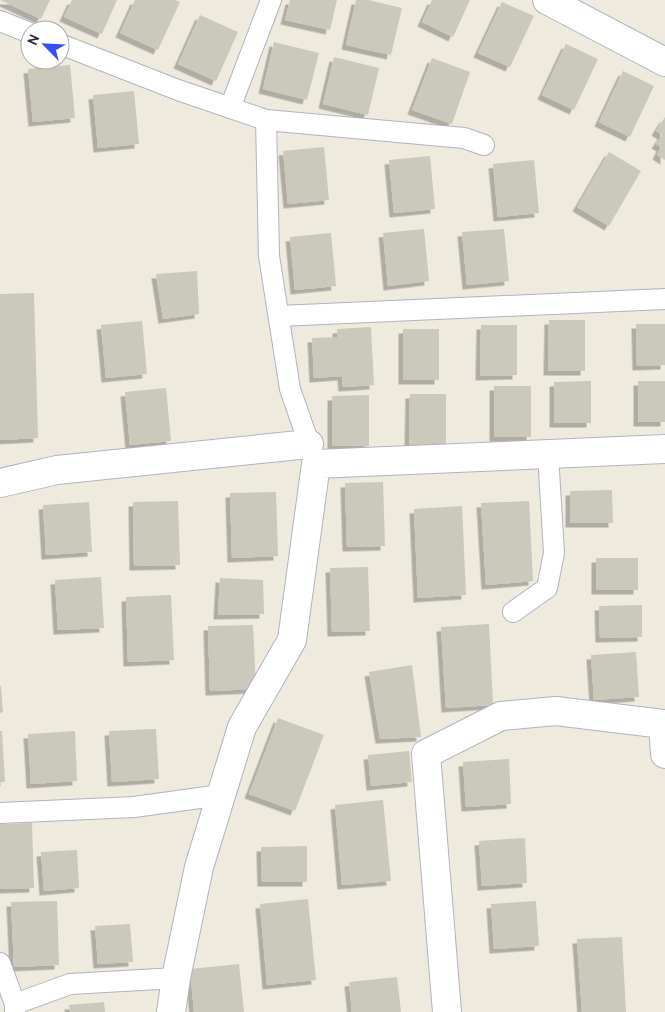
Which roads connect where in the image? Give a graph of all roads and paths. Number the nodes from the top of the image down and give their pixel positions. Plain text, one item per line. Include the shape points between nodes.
1 (271, 0) edge
2 (547, 0) edge
3 (0, 21) edge
4 (20, 28) edge
5 (70, 48) edge
6 (665, 62) edge
7 (230, 108) junction
8 (266, 120) junction
9 (484, 144) dead end
10 (665, 299) edge
11 (279, 316) junction
12 (665, 449) edge
13 (313, 454) junction
14 (548, 454) junction
15 (0, 483) edge
16 (513, 612) dead end
17 (665, 754) edge
18 (221, 795) junction
19 (0, 813) edge
20 (0, 963) edge
21 (176, 978) junction
22 (15, 1008) edge
23 (171, 1012) edge
24 (447, 1012) edge

1 - 7 lane
2 - 6 street
3 - 4 lane
5 - 7 lane
7 - 8 lane
8 - 9 lane via 464,138
8 - 11 lane via 269,256
10 - 11 lane
11 - 13 lane via 290,388
12 - 14 street
13 - 14 street
13 - 15 street via 57,470
13 - 18 street via 292,640 242,727
14 - 16 lane via 554,553 547,588
17 - 24 street via 662,724 556,712 501,716 426,754
18 - 19 lane via 134,807
18 - 21 street via 199,867
20 - 22 lane
21 - 22 lane via 70,984
21 - 23 street

